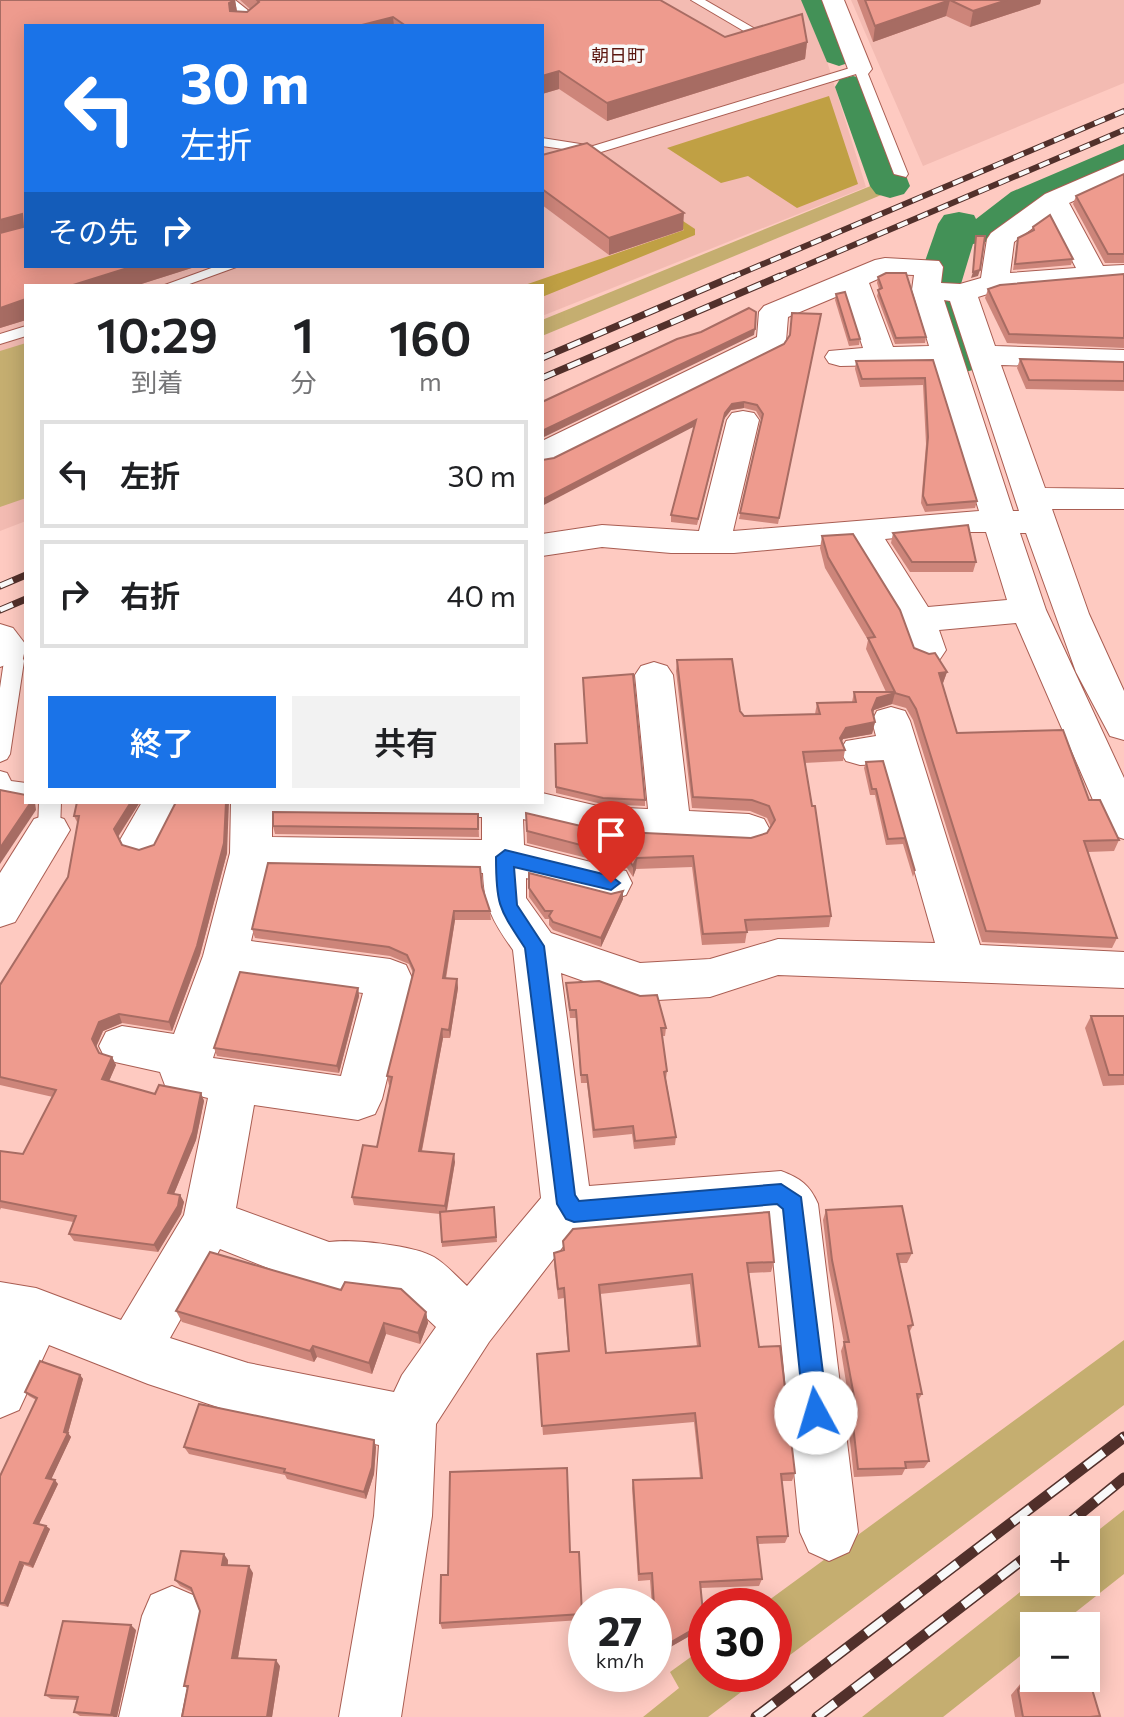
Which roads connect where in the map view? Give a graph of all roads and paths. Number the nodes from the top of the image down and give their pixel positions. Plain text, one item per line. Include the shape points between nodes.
1 (228, 0) edge
2 (697, 0) edge
3 (833, 0) edge
4 (239, 24) edge
5 (763, 37) edge
6 (860, 69) junction
7 (544, 142) edge
8 (592, 149) junction
9 (544, 165) edge
10 (1122, 172) edge
11 (901, 174) dead end
12 (1054, 200) junction
13 (226, 268) edge
14 (1124, 273) edge
15 (1094, 275) junction
16 (854, 279) junction
17 (994, 283) junction
18 (175, 284) edge
19 (942, 292) junction
20 (24, 332) edge
21 (0, 339) edge
22 (881, 356) junction
23 (840, 357) dead end
24 (1124, 359) edge
25 (969, 374) junction
26 (732, 428) dead end
27 (544, 453) edge
28 (1124, 499) edge
29 (1035, 509) junction
30 (999, 514) junction
31 (863, 531) junction
32 (713, 542) junction
33 (544, 545) edge
34 (1028, 610) junction
35 (3, 646) edge
36 (1110, 672) edge
37 (654, 675) dead end
38 (1098, 714) edge
39 (883, 740) dead end
40 (0, 754) edge
41 (0, 779) edge
42 (24, 791) edge
43 (162, 804) edge
44 (251, 804) edge
45 (502, 804) edge
46 (526, 804) edge
47 (50, 816) edge
48 (1124, 823) edge
49 (670, 824) junction
50 (749, 830) dead end
51 (141, 840) dead end
52 (251, 853) junction
53 (505, 857) junction
54 (611, 883) dead end
55 (0, 910) edge
56 (535, 946) junction
57 (225, 956) junction
58 (963, 962) junction
59 (1124, 970) edge
60 (122, 1046) dead end
61 (190, 1057) junction
62 (235, 1081) junction
63 (574, 1211) junction
64 (208, 1221) junction
65 (18, 1311) edge
66 (470, 1324) junction
67 (134, 1350) junction
68 (0, 1391) edge
69 (408, 1423) junction
70 (829, 1532) dead end
71 (172, 1616) dead end
72 (150, 1717) edge
73 (370, 1717) edge

1 - 4 lane via 253,19
2 - 5 lane
3 - 6 street
6 - 8 lane
6 - 11 lane
7 - 8 lane
8 - 9 lane
10 - 12 street
12 - 15 street
12 - 17 street via 1001,239
13 - 18 lane
14 - 15 street
15 - 17 street
16 - 19 street via 885,266 929,267
16 - 22 street
16 - 27 street via 774,312 771,341
17 - 19 street
19 - 25 street
20 - 21 lane
22 - 23 street
22 - 25 street
24 - 25 street
25 - 29 street
25 - 30 street
26 - 32 street
28 - 29 street
29 - 30 street
29 - 36 street via 1071,614
30 - 31 street
30 - 34 street
31 - 32 street
31 - 34 street via 923,635
32 - 33 street via 602,536
34 - 38 street
35 - 40 lane via 14,661
36 - 38 street
37 - 49 street via 675,714
38 - 48 street
39 - 58 street via 944,837
41 - 42 lane via 2,787
43 - 51 street
44 - 52 street
45 - 53 street
46 - 49 street via 602,823
47 - 55 street
49 - 50 street
52 - 53 street
52 - 57 street
53 - 54 street
53 - 56 street via 505,898
56 - 58 street via 640,982 710,978 778,957
56 - 63 street via 565,1197
57 - 61 street
57 - 62 street via 390,978 358,1099
58 - 59 street
60 - 61 street
61 - 62 street via 183,1074
62 - 64 street
63 - 66 street via 556,1216
63 - 70 street via 781,1194 793,1204
64 - 66 street via 329,1267 417,1275
64 - 67 street
65 - 67 street
65 - 68 street
66 - 69 street via 421,1394
67 - 69 street via 248,1390
69 - 73 street via 403,1516
71 - 72 street

